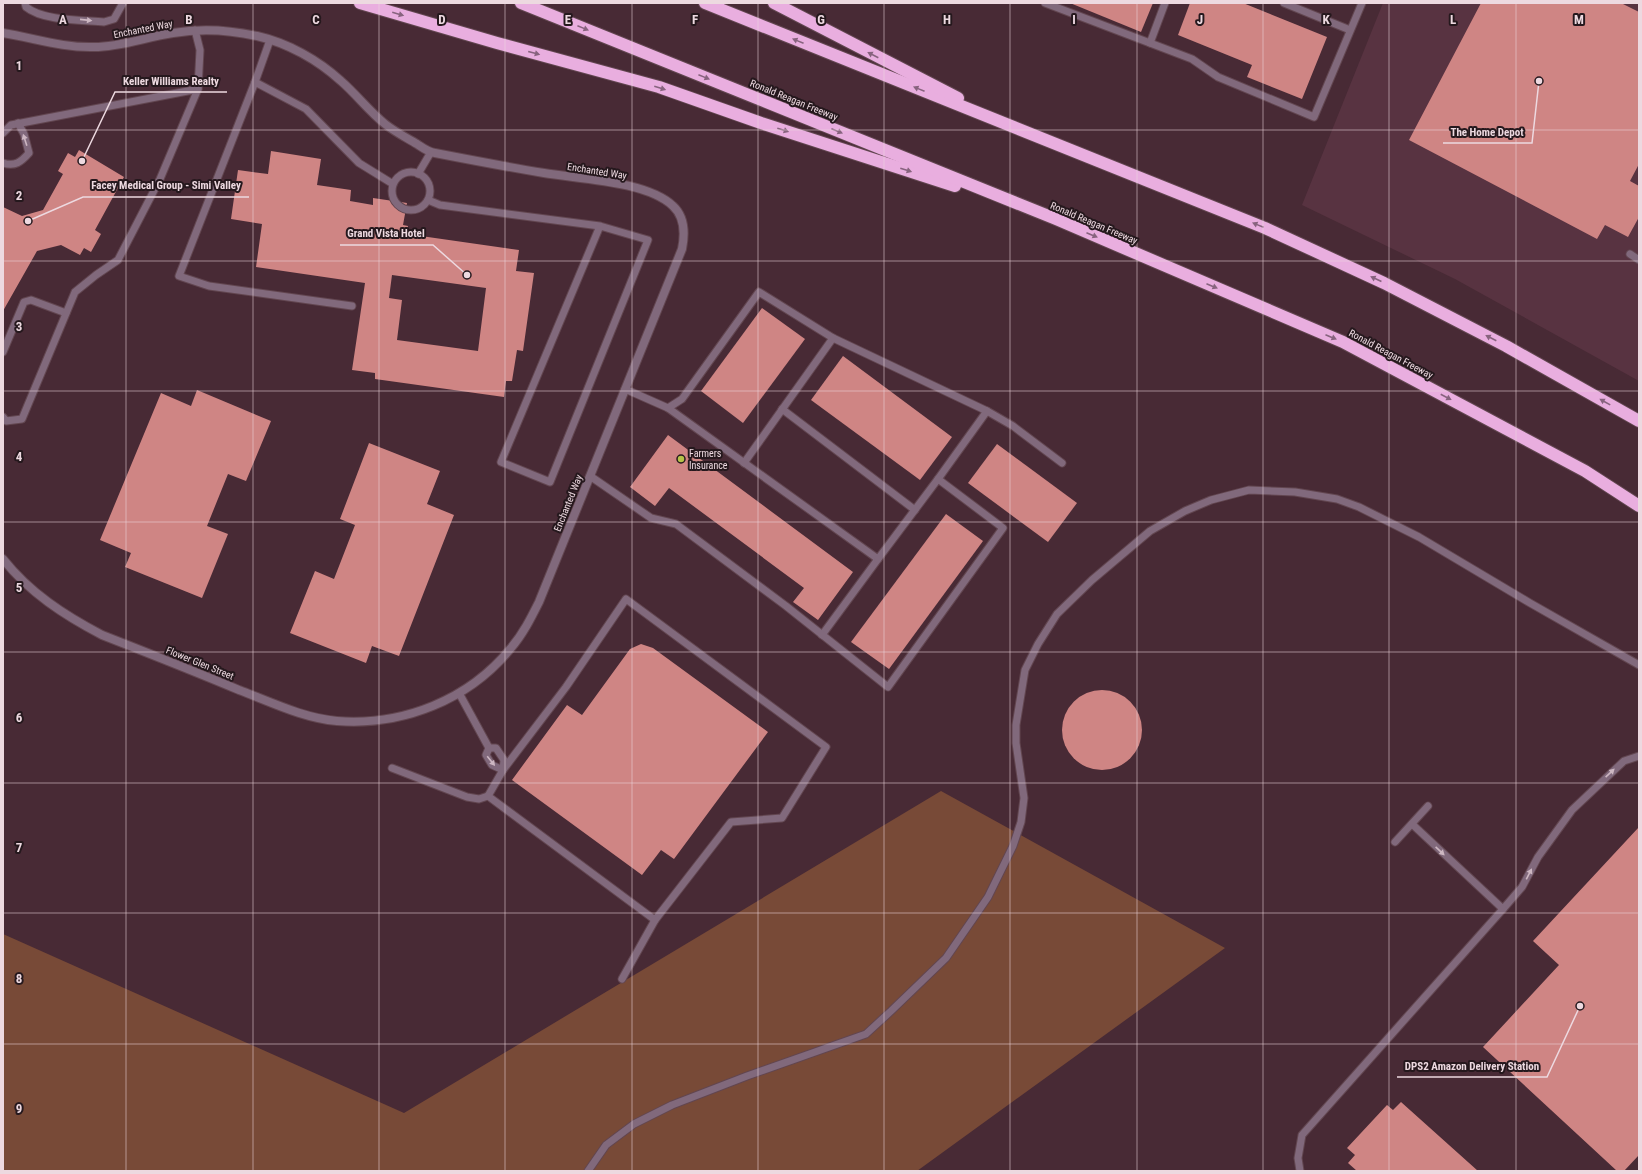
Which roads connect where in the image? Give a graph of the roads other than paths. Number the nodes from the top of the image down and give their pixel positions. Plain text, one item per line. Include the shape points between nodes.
1 (25, 3) edge
2 (123, 3) edge
3 (360, 3) edge
4 (521, 3) edge
5 (705, 3) edge
6 (774, 3) edge
7 (1045, 3) edge
8 (1165, 3) edge
9 (1284, 3) edge
10 (1362, 3) edge
11 (195, 30) junction
12 (1350, 30) junction
13 (3, 33) edge
14 (270, 40) junction
15 (1150, 43) junction
16 (255, 82) junction
17 (198, 89) junction
18 (18, 123) junction
19 (3, 133) edge
20 (1033, 135) junction
21 (431, 152) junction
22 (3, 163) edge
23 (418, 174) junction
24 (392, 184) junction
25 (428, 200) junction
26 (1056, 219) junction
27 (600, 226) junction
28 (1630, 254) dead end
29 (1639, 260) edge
30 (352, 306) dead end
31 (66, 313) junction
32 (833, 338) junction
33 (3, 352) edge
34 (625, 389) junction
35 (668, 408) junction
36 (782, 410) junction
37 (987, 411) junction
38 (3, 417) edge
39 (1639, 421) edge
40 (744, 463) junction
41 (1062, 463) dead end
42 (590, 476) junction
43 (938, 479) junction
44 (1639, 506) edge
45 (915, 510) junction
46 (3, 559) edge
47 (878, 559) junction
48 (822, 635) junction
49 (1639, 666) edge
50 (459, 693) junction
51 (414, 713) joint
52 (489, 748) junction
53 (1639, 756) edge
54 (392, 768) dead end
55 (503, 770) junction
56 (488, 796) junction
57 (1428, 806) dead end
58 (1412, 824) junction
59 (1395, 842) dead end
60 (1503, 909) junction
61 (655, 920) junction
62 (622, 979) dead end
63 (588, 1171) edge
64 (1300, 1171) edge

1 -> 2 lane via 32,12 44,16 104,22 114,19
3 -> 26 highway via 659,88
4 -> 26 highway, Ronald Reagan Freeway
20 -> 5 highway
20 -> 6 highway
7 - 15 lane
8 - 15 lane
9 - 12 lane
10 - 12 lane
11 - 13 street, Enchanted Way via 94,47 66,46
11 - 14 street, Enchanted Way via 230,31
11 - 17 lane via 200,50
12 - 15 lane via 1314,117 1218,78 1192,59
14 - 16 lane
14 - 21 street, Enchanted Way via 317,62 385,123
16 - 24 lane via 306,109 359,163
16 - 30 lane via 179,276 209,286
17 - 18 lane
17 - 31 lane via 160,179 118,260 75,292
18 - 19 lane via 11,125
22 -> 18 lane via 11,165 21,162 29,153
39 -> 20 highway via 1506,346 1363,274 1265,228
21 - 23 lane
21 - 34 street, Enchanted Way via 545,173 624,184 658,195 673,206 683,225 682,249
23 - 24 lane via 412,172 401,175
23 - 25 lane via 428,182
24 - 25 lane via 392,197 400,208 412,211 419,209
25 - 27 lane via 440,205
26 -> 44 highway, Ronald Reagan Freeway via 1343,342 1585,471
27 - 27 lane via 501,462 550,482 648,240
28 - 29 lane
31 - 33 lane via 31,300 24,302
31 - 38 lane via 22,418 6,421
32 - 35 lane via 759,292 682,398
32 - 36 lane
32 - 37 lane
34 - 35 lane
34 - 42 street, Enchanted Way
35 - 40 lane
36 - 40 lane
36 - 45 lane
37 - 41 lane via 1013,426
37 - 43 lane
40 - 47 lane
42 - 48 lane via 651,518 676,524
42 - 50 street, Enchanted Way via 539,602 526,626 511,648 492,668
43 - 45 lane
43 - 48 lane via 1003,528 888,687
45 - 47 lane
46 - 51 street, Flower Glen Street via 49,604 88,627 297,713 336,721 366,721
47 - 48 lane
49 - 63 lane via 1420,537 1337,499 1295,492 1249,490 1211,500 1185,511 1150,531 1092,580 1057,614 1038,644 1025,670 1016,725 1024,798 1021,822 1013,846 988,897 946,958 866,1034 672,1105 634,1124 606,1145
50 - 51 street, Enchanted Way via 428,709
50 - 52 lane
52 -> 55 lane via 486,755 492,765
52 - 55 lane via 496,748 504,760
60 -> 53 lane via 1522,887 1538,857 1572,810 1624,761
54 - 56 lane via 467,797 480,799
55 - 56 lane
55 - 61 lane via 566,687 626,599 826,747 782,818 731,822
56 - 61 lane
57 - 58 lane
58 - 59 lane
58 -> 60 lane
60 - 64 lane via 1302,1135 1298,1158
61 - 62 lane

